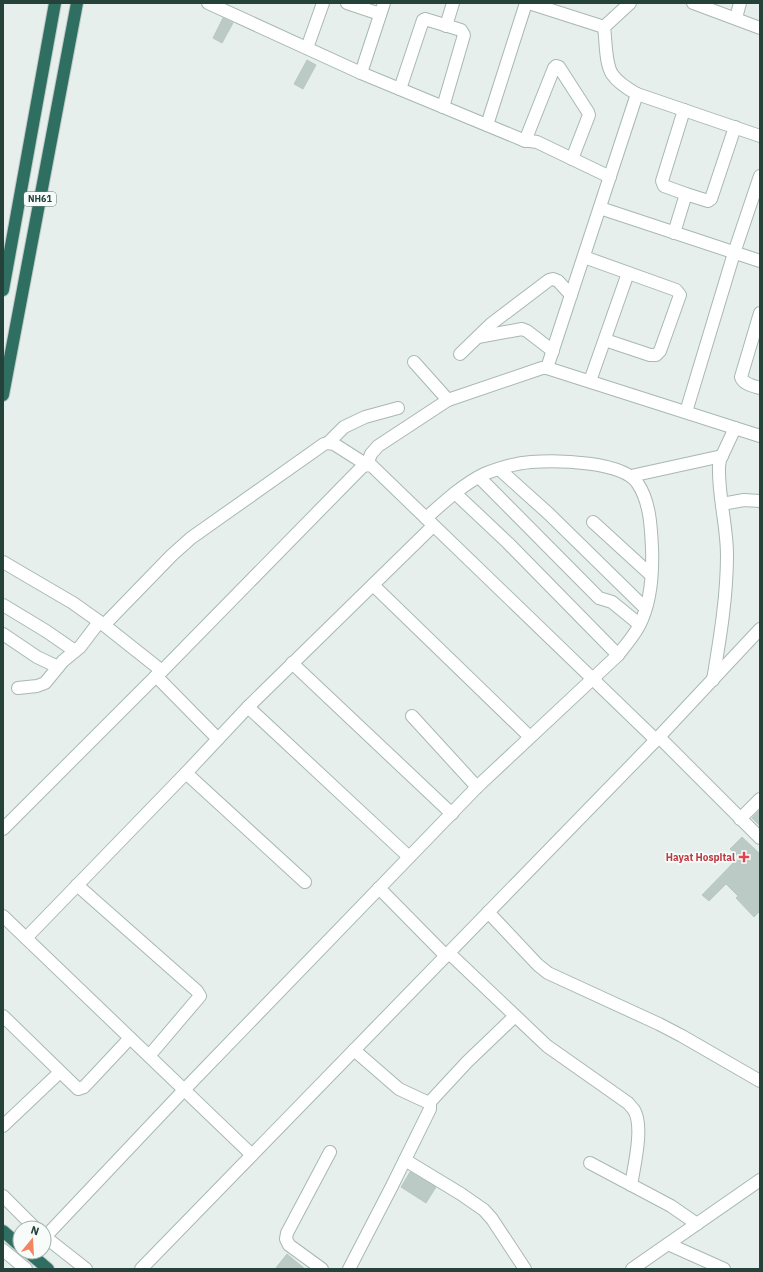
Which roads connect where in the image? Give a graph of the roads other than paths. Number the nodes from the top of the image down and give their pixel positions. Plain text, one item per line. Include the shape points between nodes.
1 (55, 3) edge
2 (76, 3) edge
3 (208, 3) edge
4 (322, 3) edge
5 (347, 3) edge
6 (453, 3) edge
7 (526, 3) edge
8 (529, 3) edge
9 (630, 3) edge
10 (693, 3) edge
11 (740, 3) edge
12 (382, 8) edge
13 (736, 18) junction
14 (446, 26) junction
15 (604, 27) junction
16 (760, 28) edge
17 (307, 48) junction
18 (361, 73) junction
19 (400, 89) junction
20 (637, 94) junction
21 (443, 107) junction
22 (684, 110) junction
23 (487, 125) junction
24 (735, 127) junction
25 (760, 136) edge
26 (525, 141) junction
27 (572, 159) junction
28 (610, 177) junction
29 (759, 182) edge
30 (686, 194) junction
31 (600, 208) junction
32 (674, 233) junction
33 (734, 253) junction
34 (584, 257) junction
35 (760, 261) edge
36 (628, 273) junction
37 (3, 290) edge
38 (571, 295) junction
39 (760, 313) edge
40 (478, 337) junction
41 (605, 340) junction
42 (552, 351) junction
43 (460, 354) dead end
44 (414, 362) dead end
45 (547, 368) junction
46 (590, 381) junction
47 (760, 388) edge
48 (3, 395) edge
49 (448, 400) junction
50 (398, 408) dead end
51 (686, 412) junction
52 (735, 428) junction
53 (760, 436) edge
54 (328, 443) junction
55 (722, 456) junction
56 (367, 465) junction
57 (499, 469) junction
58 (631, 476) junction
59 (479, 478) junction
60 (455, 493) junction
61 (760, 500) edge
62 (722, 504) junction
63 (430, 522) junction
64 (593, 522) dead end
65 (3, 562) edge
66 (651, 576) junction
67 (373, 585) junction
68 (3, 605) edge
69 (646, 608) junction
70 (102, 623) junction
71 (639, 624) junction
72 (760, 629) edge
73 (3, 634) edge
74 (74, 651) junction
75 (618, 655) junction
76 (292, 663) junction
77 (58, 667) junction
78 (159, 673) junction
79 (593, 678) junction
80 (713, 680) junction
81 (18, 688) dead end
82 (248, 707) junction
83 (412, 716) dead end
84 (530, 737) junction
85 (658, 738) junction
86 (218, 739) junction
87 (186, 773) junction
88 (477, 787) junction
89 (760, 799) edge
90 (452, 814) junction
91 (740, 819) junction
92 (3, 829) edge
93 (760, 838) edge
94 (409, 857) junction
95 (305, 882) dead end
96 (77, 885) junction
97 (380, 888) junction
98 (488, 912) junction
99 (3, 916) edge
100 (26, 938) junction
101 (447, 954) junction
102 (3, 1016) edge
103 (515, 1016) junction
104 (130, 1038) junction
105 (354, 1050) junction
106 (149, 1056) junction
107 (60, 1072) junction
108 (760, 1082) edge
109 (184, 1090) junction
110 (428, 1103) junction
111 (3, 1126) edge
112 (330, 1152) dead end
113 (252, 1155) junction
114 (405, 1160) junction
115 (590, 1163) dead end
116 (760, 1180) edge
117 (631, 1185) junction
118 (5, 1200) edge
119 (26, 1220) edge
120 (696, 1224) junction
121 (52, 1229) edge
122 (3, 1233) edge
123 (12, 1240) edge
124 (52, 1242) edge
125 (668, 1244) junction
126 (3, 1250) edge
127 (37, 1260) edge
128 (26, 1269) edge
129 (48, 1269) edge
130 (86, 1269) edge
131 (141, 1269) edge
132 (322, 1269) edge
133 (348, 1269) edge
134 (525, 1269) edge
135 (632, 1269) edge
136 (724, 1269) edge

1 - 37 highway, NH61
2 - 48 highway, NH61
3 - 17 street
4 - 17 street
5 - 12 street
6 - 14 street
7 - 23 street
8 - 15 street
9 - 15 street
10 - 13 street
11 - 13 street
12 - 18 street
13 - 16 street
14 - 19 street via 425,19 422,22
14 - 21 street via 461,30 464,35
15 - 20 street via 612,74
17 - 18 street
18 - 19 street
19 - 21 street
20 - 22 street
20 - 28 street
21 - 23 street
22 - 24 street
22 - 30 street via 662,181 664,186
23 - 26 street
24 - 25 street
24 - 30 street via 711,200
26 - 27 street via 537,142
26 - 27 street via 554,68 559,67 589,115
27 - 28 street
28 - 31 street
29 - 33 street
30 - 32 street
31 - 32 street
31 - 34 street
32 - 33 street
33 - 35 street
33 - 51 street
34 - 36 street
34 - 38 street
36 - 41 street
36 - 41 street via 676,290 680,296 679,301 660,351 656,355
38 - 40 street via 558,281 549,280
38 - 42 street
39 - 47 street via 741,377 745,382
40 - 42 street via 522,329
40 - 43 street
41 - 46 street
42 - 45 street
44 - 49 street
45 - 46 street
45 - 49 street
46 - 51 street
49 - 56 street via 378,446 371,454
50 - 54 street via 365,417 344,427
51 - 52 street
52 - 53 street
52 - 55 street
54 - 56 street via 334,444
54 - 70 street via 191,538
55 - 58 street
55 - 62 street via 719,472
56 - 63 street via 372,466
56 - 78 street
57 - 58 street via 530,462 575,462 606,466
57 - 59 street
57 - 69 street
58 - 66 street via 638,483 646,500 651,526
59 - 60 street
59 - 71 street via 599,598 612,602
60 - 63 street
60 - 75 street
61 - 62 street
62 - 80 street via 727,553 726,584 724,614
63 - 67 street
63 - 79 street
64 - 66 street
65 - 70 street
66 - 69 street
67 - 76 street
67 - 84 street
68 - 74 street
69 - 71 street
70 - 74 street
70 - 78 street
71 - 75 street
72 - 80 street
73 - 77 street via 37,657
74 - 77 street
75 - 79 street
76 - 82 street
76 - 90 street
77 - 81 street via 42,685
78 - 86 street
78 - 92 street
79 - 84 street
79 - 85 street
80 - 85 street
82 - 86 street
82 - 94 street
83 - 88 street
84 - 88 street
85 - 91 street
85 - 98 street
86 - 87 street
87 - 95 street
87 - 96 street
88 - 90 street
89 - 91 street
90 - 94 street
91 - 93 street
94 - 97 street
96 - 100 street
96 - 106 street via 200,996
97 - 101 street
97 - 109 street
98 - 101 street
98 - 108 street via 548,973 659,1024
99 - 100 street
100 - 104 street
101 - 103 street
101 - 105 street
102 - 107 street
103 - 110 street
103 - 117 street via 547,1046 628,1103 634,1111 638,1122 638,1144
104 - 106 street
104 - 107 street via 82,1088 76,1088
105 - 110 street via 399,1089
105 - 113 street
106 - 109 street
107 - 111 street
109 - 113 street
109 - 121 street
110 - 114 street via 430,1109
112 - 132 street via 286,1239 289,1245
113 - 131 street
114 - 133 street
114 - 134 street via 484,1210
115 - 117 street
116 - 120 street
117 - 120 street via 671,1206
118 - 119 street
120 - 125 street
122 - 123 highway
124 - 130 street
125 - 135 street
125 - 136 street
126 - 128 street
127 - 129 highway

